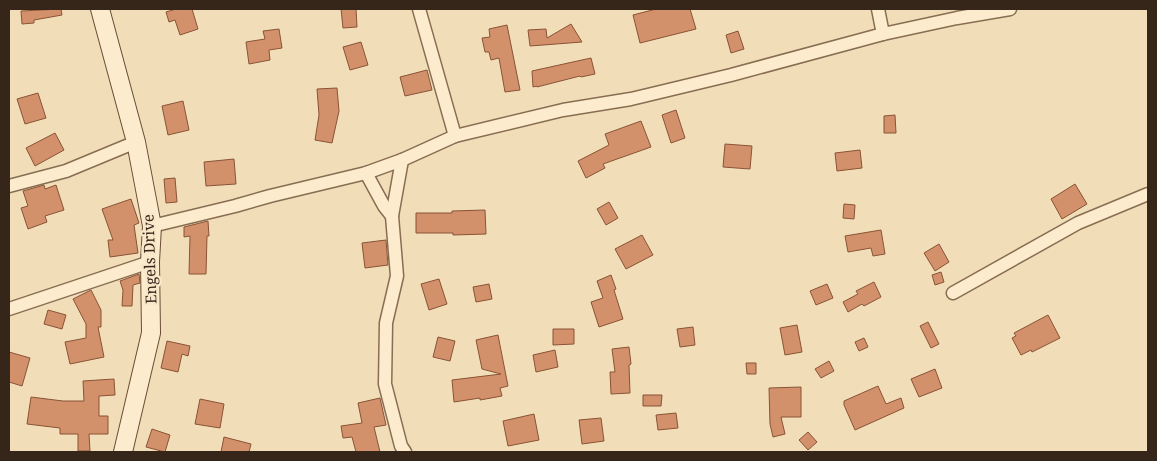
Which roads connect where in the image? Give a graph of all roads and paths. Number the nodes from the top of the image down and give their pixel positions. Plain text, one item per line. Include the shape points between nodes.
1 (100, 9) edge
2 (419, 9) edge
3 (878, 9) edge
4 (1010, 9) edge
5 (883, 34) junction
6 (454, 136) junction
7 (136, 142) junction
8 (402, 160) junction
9 (366, 172) junction
10 (9, 186) edge
11 (1148, 194) edge
12 (392, 216) junction
13 (152, 226) junction
14 (150, 262) junction
15 (953, 293) dead end
16 (9, 309) edge
17 (122, 452) edge
18 (405, 452) edge

1 - 7 street, Engels Drive
2 - 6 street
3 - 5 street
4 - 5 street
5 - 6 street via 722,78 631,99 562,110
6 - 8 street
7 - 10 street via 66,171
7 - 13 street, Engels Drive
8 - 9 street
8 - 12 street
9 - 12 street
9 - 13 street
11 - 15 street via 1078,223
12 - 18 street via 398,276 386,323 385,384
13 - 14 street, Engels Drive
14 - 16 street
14 - 17 street, Engels Drive via 151,333

